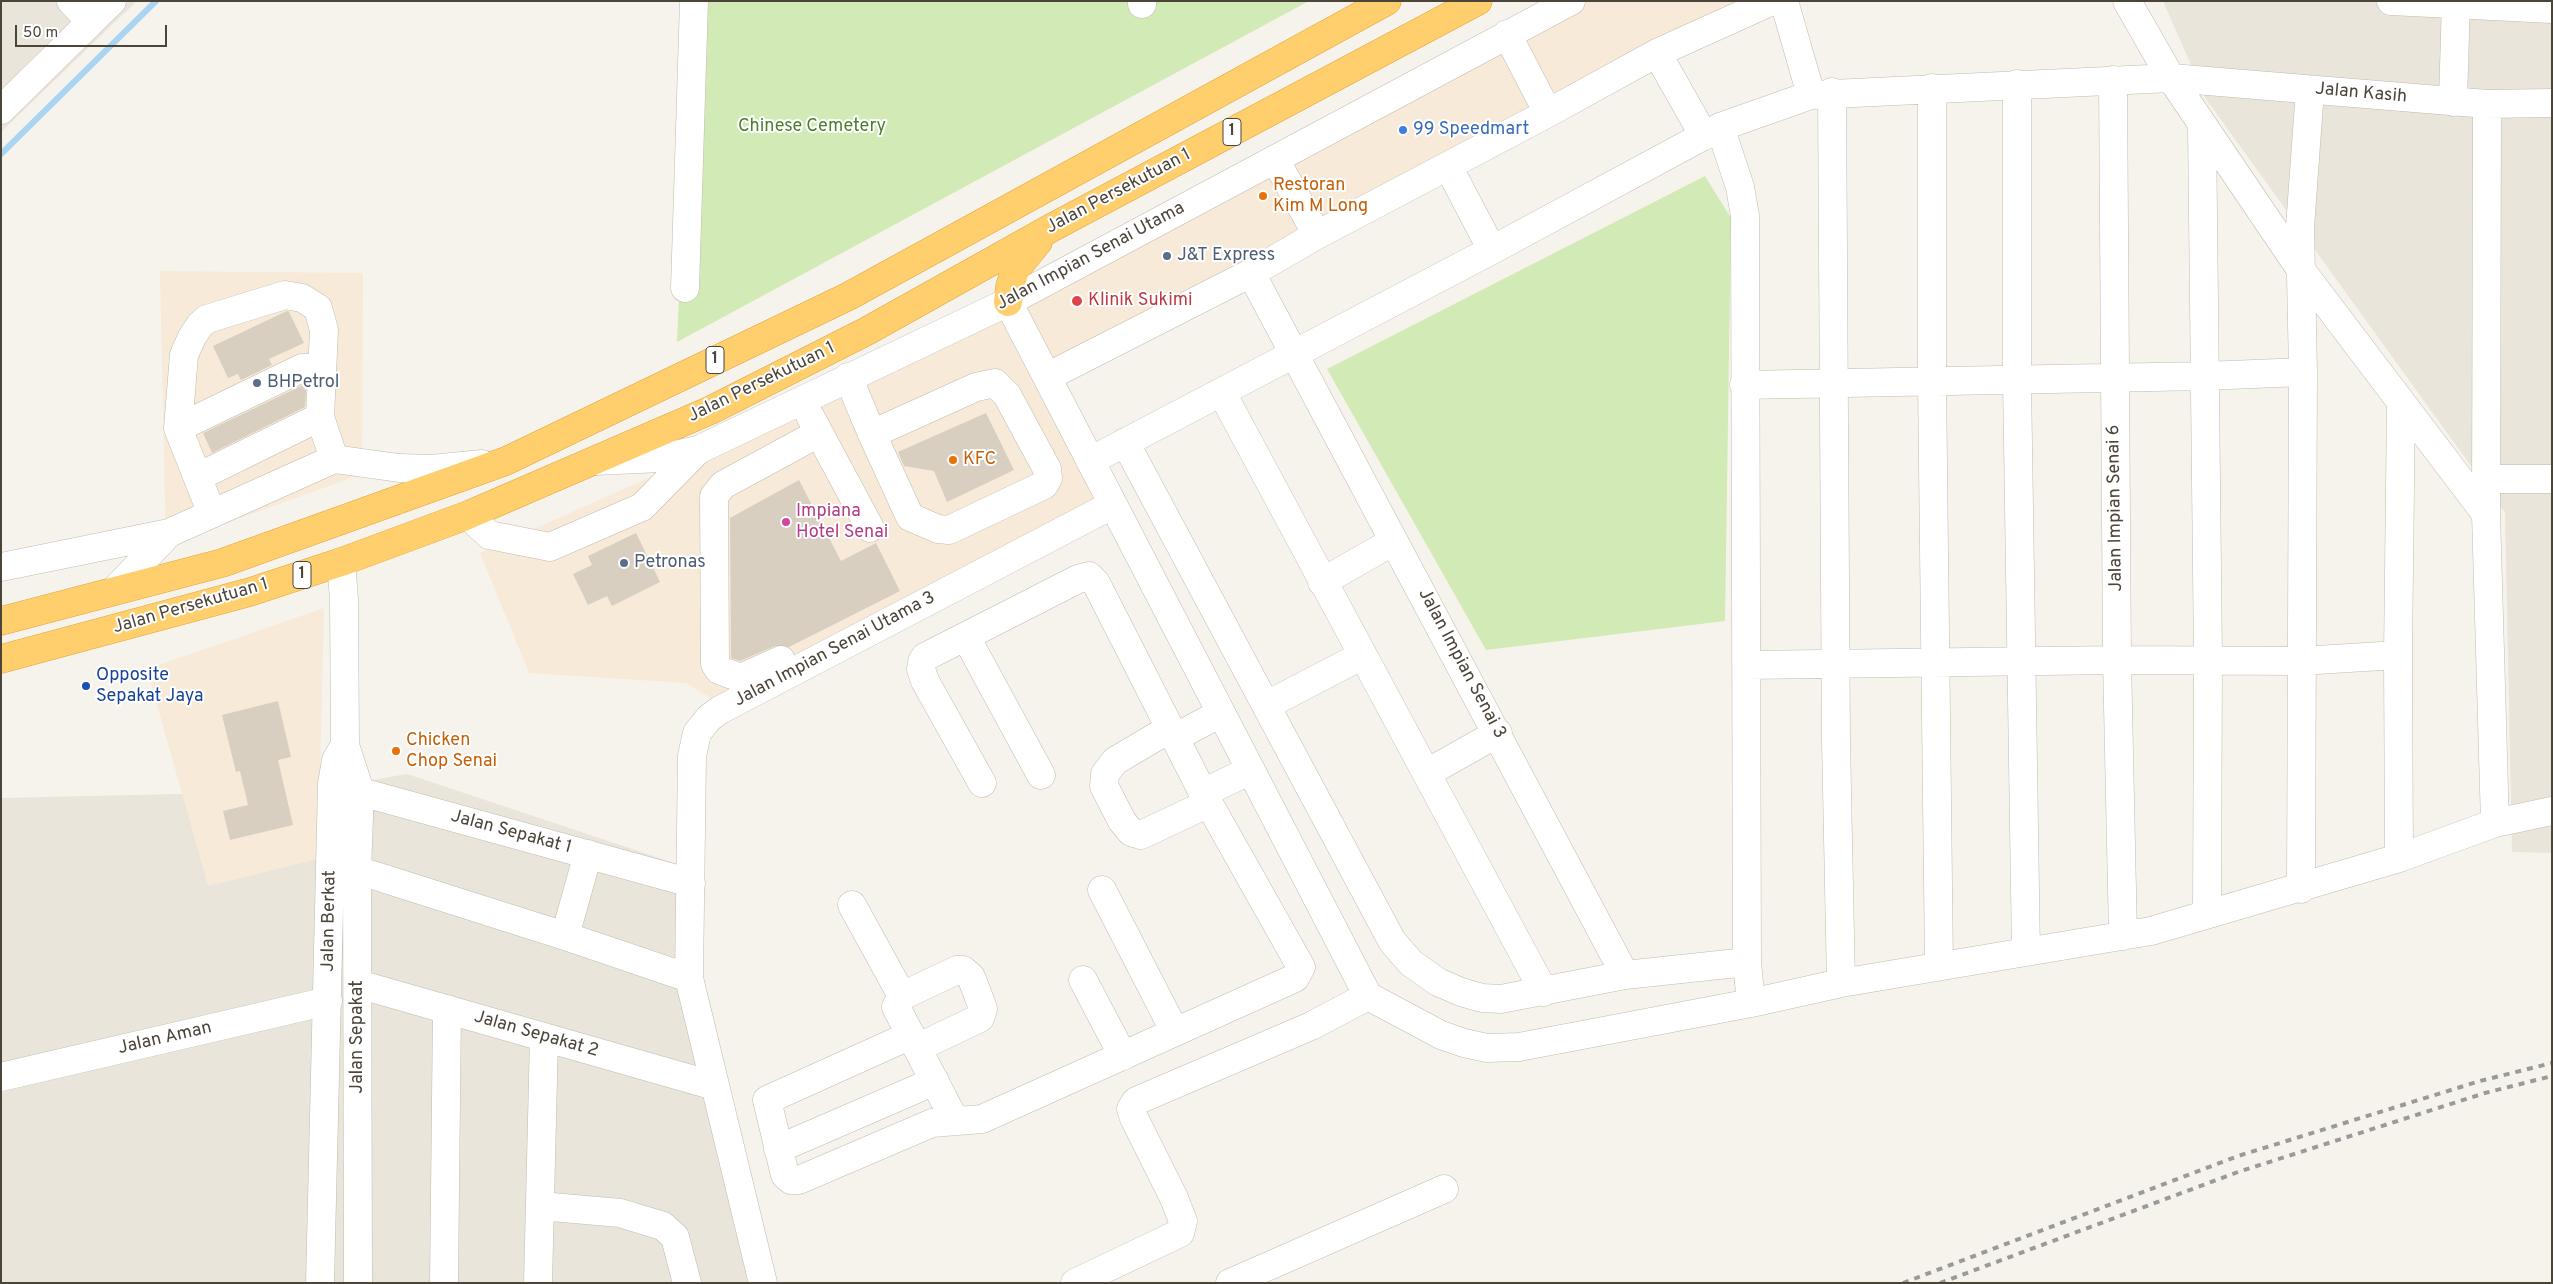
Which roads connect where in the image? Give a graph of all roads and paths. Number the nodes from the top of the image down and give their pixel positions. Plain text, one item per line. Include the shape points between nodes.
1 (71, 1) edge
2 (112, 1) edge
3 (694, 1) edge
4 (1387, 1) edge
5 (1478, 1) edge
6 (1571, 1) edge
7 (1772, 1) edge
8 (1784, 1) edge
9 (2127, 1) edge
10 (2391, 1) edge
11 (2456, 3) edge
12 (2552, 9) edge
13 (90, 21) junction
14 (1507, 34) junction
15 (1657, 53) junction
16 (2171, 78) junction
17 (2113, 80) junction
18 (2017, 84) junction
19 (1932, 88) junction
20 (2310, 90) junction
21 (1821, 93) junction
22 (2453, 102) junction
23 (2552, 103) edge
24 (2487, 104) junction
25 (1, 110) edge
26 (1548, 113) junction
27 (2202, 125) junction
28 (1712, 132) junction
29 (1275, 158) junction
30 (1448, 166) junction
31 (1052, 227) junction
32 (1317, 235) junction
33 (1492, 250) junction
34 (2301, 270) junction
35 (1251, 273) junction
36 (685, 288) dead end
37 (1008, 302) junction
38 (1295, 354) junction
39 (322, 368) junction
40 (2302, 372) junction
41 (2204, 376) junction
42 (848, 377) junction
43 (2115, 377) junction
44 (1047, 378) junction
45 (2017, 381) junction
46 (1834, 382) junction
47 (1932, 382) junction
48 (1744, 385) junction
49 (1222, 393) junction
50 (801, 400) junction
51 (2401, 402) junction
52 (320, 417) junction
53 (178, 428) junction
54 (819, 433) junction
55 (872, 434) junction
56 (1125, 442) junction
57 (698, 450) junction
58 (334, 459) junction
59 (506, 461) junction
60 (593, 461) junction
61 (1090, 461) junction
62 (198, 477) junction
63 (2488, 479) junction
64 (2552, 479) edge
65 (1112, 505) junction
66 (212, 514) junction
67 (2486, 514) junction
68 (468, 516) junction
69 (870, 528) dead end
70 (169, 533) junction
71 (1394, 540) junction
72 (340, 562) junction
73 (1, 567) edge
74 (1322, 582) junction
75 (115, 590) junction
76 (902, 597) dead end
77 (1, 621) edge
78 (966, 637) junction
79 (813, 653) junction
80 (1362, 655) junction
81 (2398, 655) junction
82 (2208, 659) junction
83 (1, 660) edge
84 (2117, 660) junction
85 (2022, 661) junction
86 (2300, 661) junction
87 (1934, 662) junction
88 (1835, 664) junction
89 (1747, 665) junction
90 (1267, 705) junction
91 (1221, 713) junction
92 (1498, 733) junction
93 (1171, 734) junction
94 (345, 744) junction
95 (1251, 770) junction
96 (1427, 773) junction
97 (1041, 775) dead end
98 (982, 783) dead end
99 (332, 784) junction
100 (360, 791) junction
101 (1206, 798) junction
102 (2552, 811) edge
103 (2496, 823) junction
104 (588, 854) junction
105 (2399, 858) junction
106 (357, 870) junction
107 (691, 882) junction
108 (2301, 889) junction
109 (1102, 890) dead end
110 (852, 904) dead end
111 (2207, 914) junction
112 (565, 936) junction
113 (2123, 936) junction
114 (2026, 952) junction
115 (1747, 962) junction
116 (1939, 966) junction
117 (1625, 975) junction
118 (689, 978) junction
119 (1084, 980) dead end
120 (1841, 983) junction
121 (358, 984) junction
122 (1544, 992) junction
123 (902, 996) junction
124 (1368, 996) junction
125 (328, 1001) junction
126 (1751, 1003) junction
127 (447, 1009) junction
128 (1175, 1032) junction
129 (544, 1037) junction
130 (914, 1042) junction
131 (1124, 1056) junction
132 (1, 1077) edge
133 (934, 1081) junction
134 (715, 1086) junction
135 (955, 1121) junction
136 (778, 1149) junction
137 (1444, 1189) dead end
138 (540, 1206) junction
139 (320, 1283) edge
140 (358, 1283) edge
141 (444, 1283) edge
142 (538, 1283) edge
143 (687, 1283) edge
144 (763, 1283) edge
145 (1074, 1283) edge
146 (1230, 1283) edge

1 - 13 street
2 - 13 street
3 - 36 street
4 - 59 highway, Jalan Persekutuan 1 / 1 via 849,296
5 - 31 highway, Jalan Persekutuan 1 / 1
6 - 14 street, Jalan Impian Senai Utama
7 - 15 street
8 - 21 street
9 - 16 street
10 - 11 street
11 - 12 street
11 - 22 street
13 - 25 street
14 - 26 street
14 - 29 street, Jalan Impian Senai Utama
15 - 26 street
15 - 28 street
16 - 17 street, Jalan Kasih
16 - 20 street, Jalan Kasih
16 - 27 street
17 - 18 street, Jalan Kasih
17 - 43 street, Jalan Impian Senai 6
18 - 19 street, Jalan Kasih
18 - 45 street
19 - 21 street, Jalan Kasih
19 - 47 street
20 - 22 street, Jalan Kasih
20 - 34 street via 2300,227
21 - 28 street, Jalan Kasih
21 - 46 street
22 - 24 street, Jalan Kasih
23 - 24 street, Jalan Kasih
24 - 63 street
26 - 30 street
27 - 34 street
27 - 41 street
28 - 33 street, Jalan Kasih
28 - 48 street via 1740,187 1745,216
29 - 32 street
29 - 37 street, Jalan Impian Senai Utama
30 - 32 street
30 - 33 street
31 - 37 highway via 1015,270
31 - 60 highway, Jalan Persekutuan 1 / 1 via 867,331 711,410
32 - 35 street
33 - 38 street, Jalan Kasih
34 - 40 street
34 - 51 street
35 - 38 street, Jalan Impian Senai 3
35 - 44 street
37 - 42 street, Jalan Impian Senai Utama
37 - 44 street
38 - 49 street, Jalan Kasih
38 - 71 street, Jalan Impian Senai 3
39 - 52 street
39 - 53 street via 302,368
39 - 53 street via 322,316 318,308 295,295 278,297 207,319 192,336 184,355
40 - 41 street
40 - 86 street
41 - 43 street
41 - 82 street
42 - 50 street, Jalan Impian Senai Utama
42 - 55 street
43 - 45 street
43 - 84 street, Jalan Impian Senai 6
44 - 61 street
45 - 47 street
45 - 85 street
46 - 47 street
46 - 48 street
46 - 88 street
47 - 87 street
48 - 89 street
49 - 56 street, Jalan Kasih
49 - 74 street
50 - 54 street
50 - 57 street, Jalan Impian Senai Utama
51 - 67 street
51 - 81 street
52 - 58 street
52 - 62 street
53 - 62 street
54 - 69 street
54 - 79 street via 723,485 714,496 713,513 714,648 715,664 719,670 741,678
55 - 55 street via 976,387 995,383 1007,395 1045,464 1048,478 1044,485 949,530 938,529 910,517
56 - 61 street, Jalan Kasih
56 - 90 street
57 - 60 street, Jalan Impian Senai Utama via 661,458
57 - 68 street via 642,507 550,547 490,535
58 - 59 street via 432,470
58 - 66 street
59 - 75 highway, Jalan Persekutuan 1 / 1 via 222,563
60 - 68 highway, Jalan Persekutuan 1 / 1
61 - 65 street
62 - 66 street
63 - 64 street
63 - 67 street
65 - 79 street, Jalan Impian Senai Utama 3
65 - 91 street
66 - 70 street
67 - 103 street
68 - 72 highway, Jalan Persekutuan 1 / 1
70 - 73 street
70 - 75 street
71 - 74 street
71 - 92 street, Jalan Impian Senai 3
72 - 83 highway, Jalan Persekutuan 1 / 1 via 250,592
72 - 94 street, Jalan Berkat via 344,599
74 - 80 street
75 - 77 highway, Jalan Persekutuan 1 / 1
76 - 79 street
78 - 93 street via 1089,576 1096,583
78 - 97 street
78 - 98 street via 925,657 921,669
79 - 107 street, Jalan Impian Senai Utama 3 via 720,710 697,733 692,756
80 - 90 street
80 - 96 street
81 - 86 street
81 - 105 street
82 - 84 street
82 - 86 street
82 - 111 street
84 - 85 street
84 - 113 street, Jalan Impian Senai 6
85 - 87 street
85 - 114 street
86 - 108 street
87 - 88 street
87 - 116 street
88 - 89 street
88 - 120 street
89 - 115 street
90 - 122 street via 1392,941 1411,963 1438,982 1482,998 1501,999
91 - 93 street
91 - 95 street
92 - 96 street
92 - 117 street, Jalan Impian Senai 3
93 - 101 street
93 - 101 street via 1115,761 1105,774 1104,786 1122,821 1130,832 1141,835
94 - 99 street, Jalan Berkat via 336,760
94 - 100 street, Jalan Sepakat
95 - 101 street
95 - 124 street
96 - 122 street
99 - 100 street, Jalan Sepakat 1
99 - 125 street, Jalan Berkat
100 - 104 street, Jalan Sepakat 1
100 - 106 street, Jalan Sepakat
101 - 128 street via 1301,968 1295,978
102 - 103 street
103 - 105 street
104 - 107 street, Jalan Sepakat 1
104 - 112 street
105 - 108 street
106 - 112 street
106 - 121 street, Jalan Sepakat
107 - 118 street, Jalan Impian Senai Utama 3
108 - 111 street
109 - 128 street
110 - 123 street
111 - 113 street
112 - 118 street
113 - 114 street
114 - 116 street
115 - 117 street
115 - 126 street
116 - 120 street
117 - 122 street
118 - 134 street, Jalan Impian Senai Utama 3
119 - 131 street
120 - 126 street
121 - 127 street, Jalan Sepakat 2
121 - 140 street, Jalan Sepakat
123 - 130 street via 896,1007
123 - 130 street via 957,970 964,970 971,977 983,1009 980,1018
124 - 126 street via 1441,1035 1487,1048 1519,1047
124 - 145 street via 1311,1026 1136,1101 1131,1109 1134,1118 1174,1198 1183,1221 1180,1233
125 - 132 street, Jalan Aman
125 - 139 street, Jalan Berkat
127 - 129 street, Jalan Sepakat 2
127 - 141 street
128 - 131 street
129 - 134 street, Jalan Sepakat 2
129 - 138 street
130 - 133 street
130 - 136 street via 768,1100
131 - 135 street via 982,1119
133 - 135 street
133 - 136 street
134 - 144 street, Jalan Impian Senai Utama 3
135 - 136 street via 932,1123 799,1180 791,1180 785,1175
137 - 146 street
138 - 142 street
138 - 143 street via 620,1213 663,1226 675,1237

